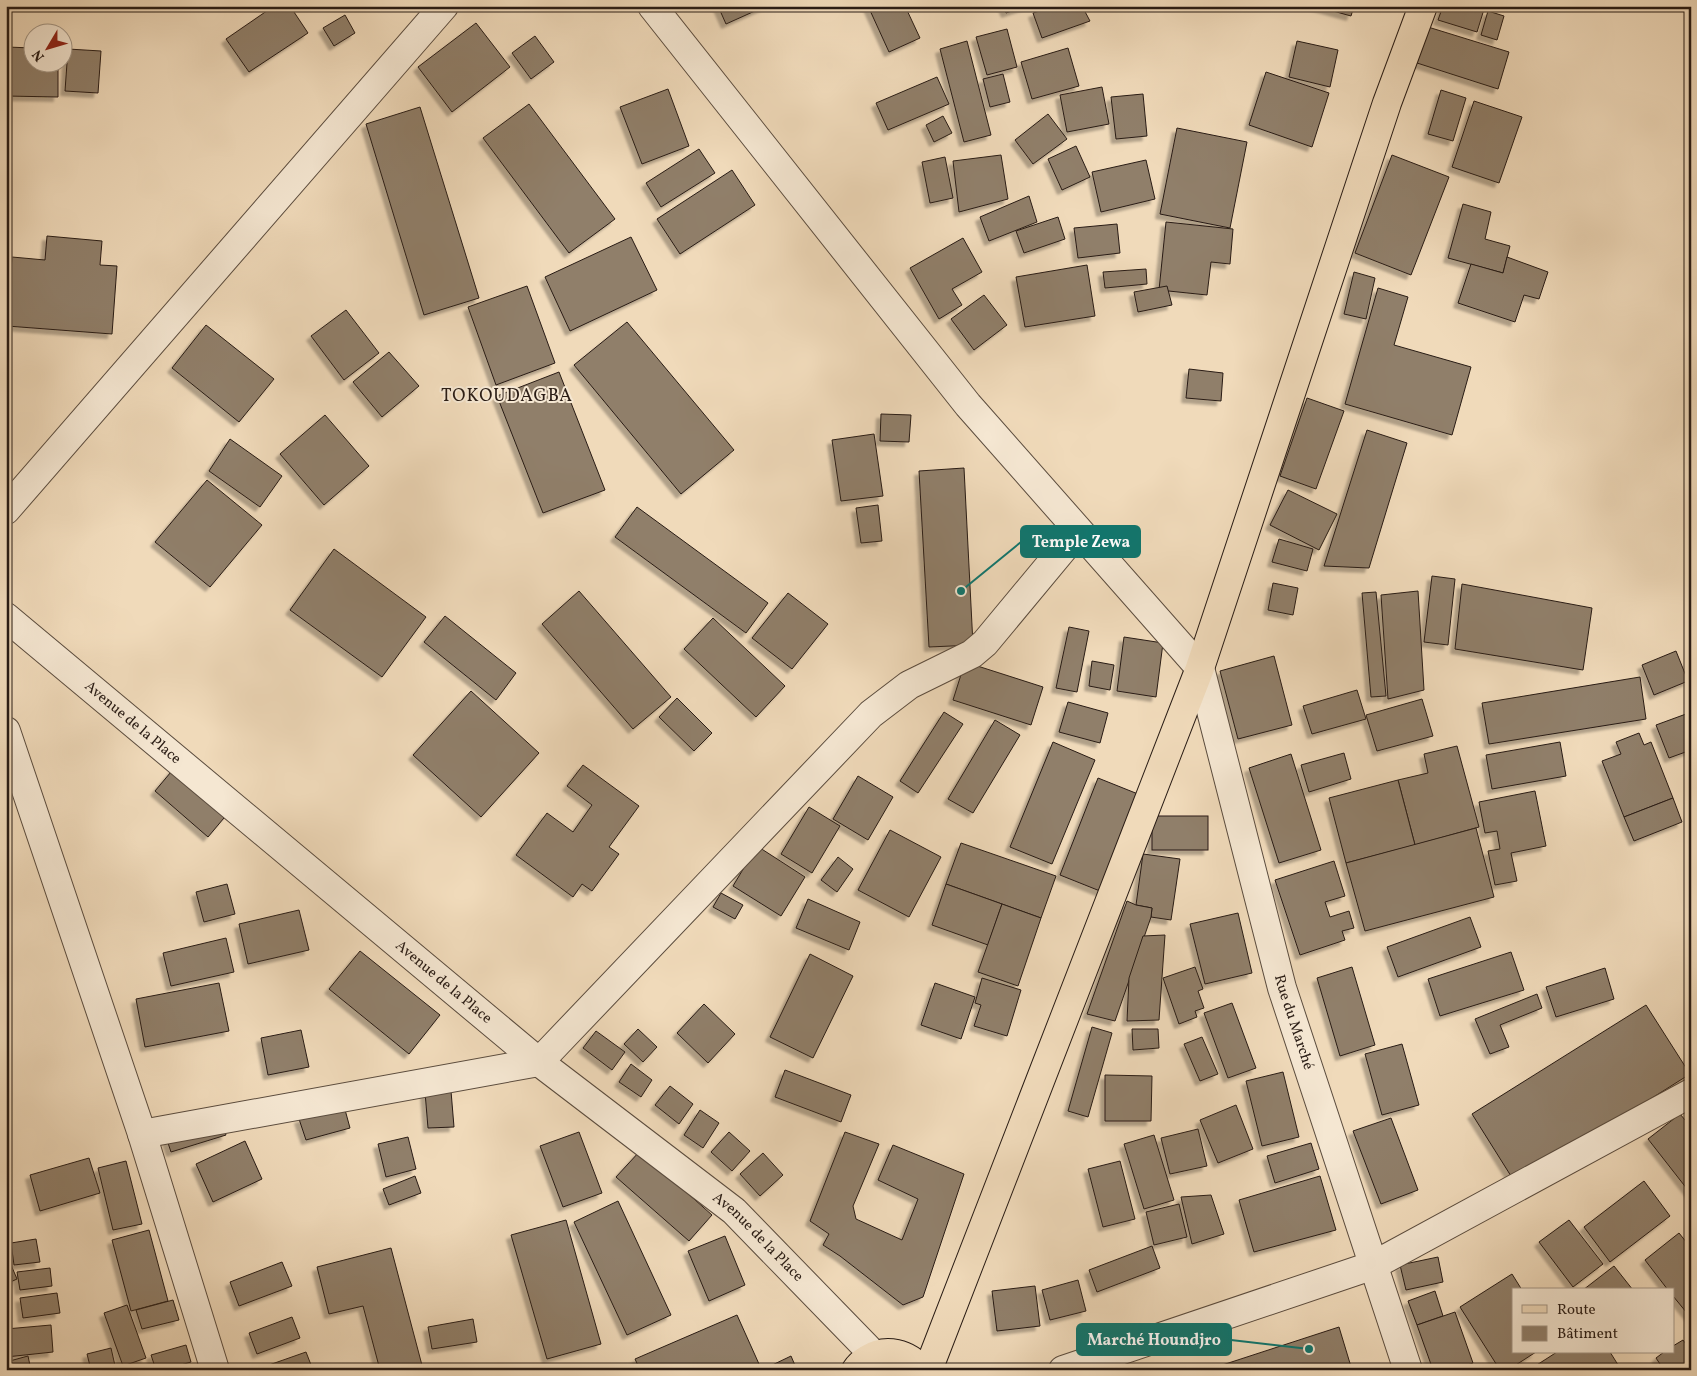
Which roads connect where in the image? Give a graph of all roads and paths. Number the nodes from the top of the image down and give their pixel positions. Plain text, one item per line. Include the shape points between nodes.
1 (444, 6) edge
2 (652, 6) edge
3 (1422, 6) edge
4 (6, 510) edge
5 (1078, 531) junction
6 (6, 617) edge
7 (1200, 668) junction
8 (6, 731) edge
9 (539, 1062) junction
10 (1691, 1093) edge
11 (142, 1134) junction
12 (1374, 1265) junction
13 (865, 1362) edge
14 (215, 1370) edge
15 (921, 1370) edge
16 (928, 1370) edge
17 (1063, 1370) edge
18 (1408, 1370) edge

1 - 4 street
2 - 5 street via 968,405
3 - 7 main road
5 - 7 street
5 - 9 street via 985,643 972,654 909,685 871,714
6 - 9 street, Avenue de la Place
7 - 12 street, Rue du Marché via 1282,988
7 - 16 main road
8 - 11 street
9 - 11 street
9 - 13 street, Avenue de la Place via 734,1211
10 - 12 street
11 - 14 street
12 - 17 street
12 - 18 street, Rue du Marché
13 - 15 main road via 889,1352 904,1355

